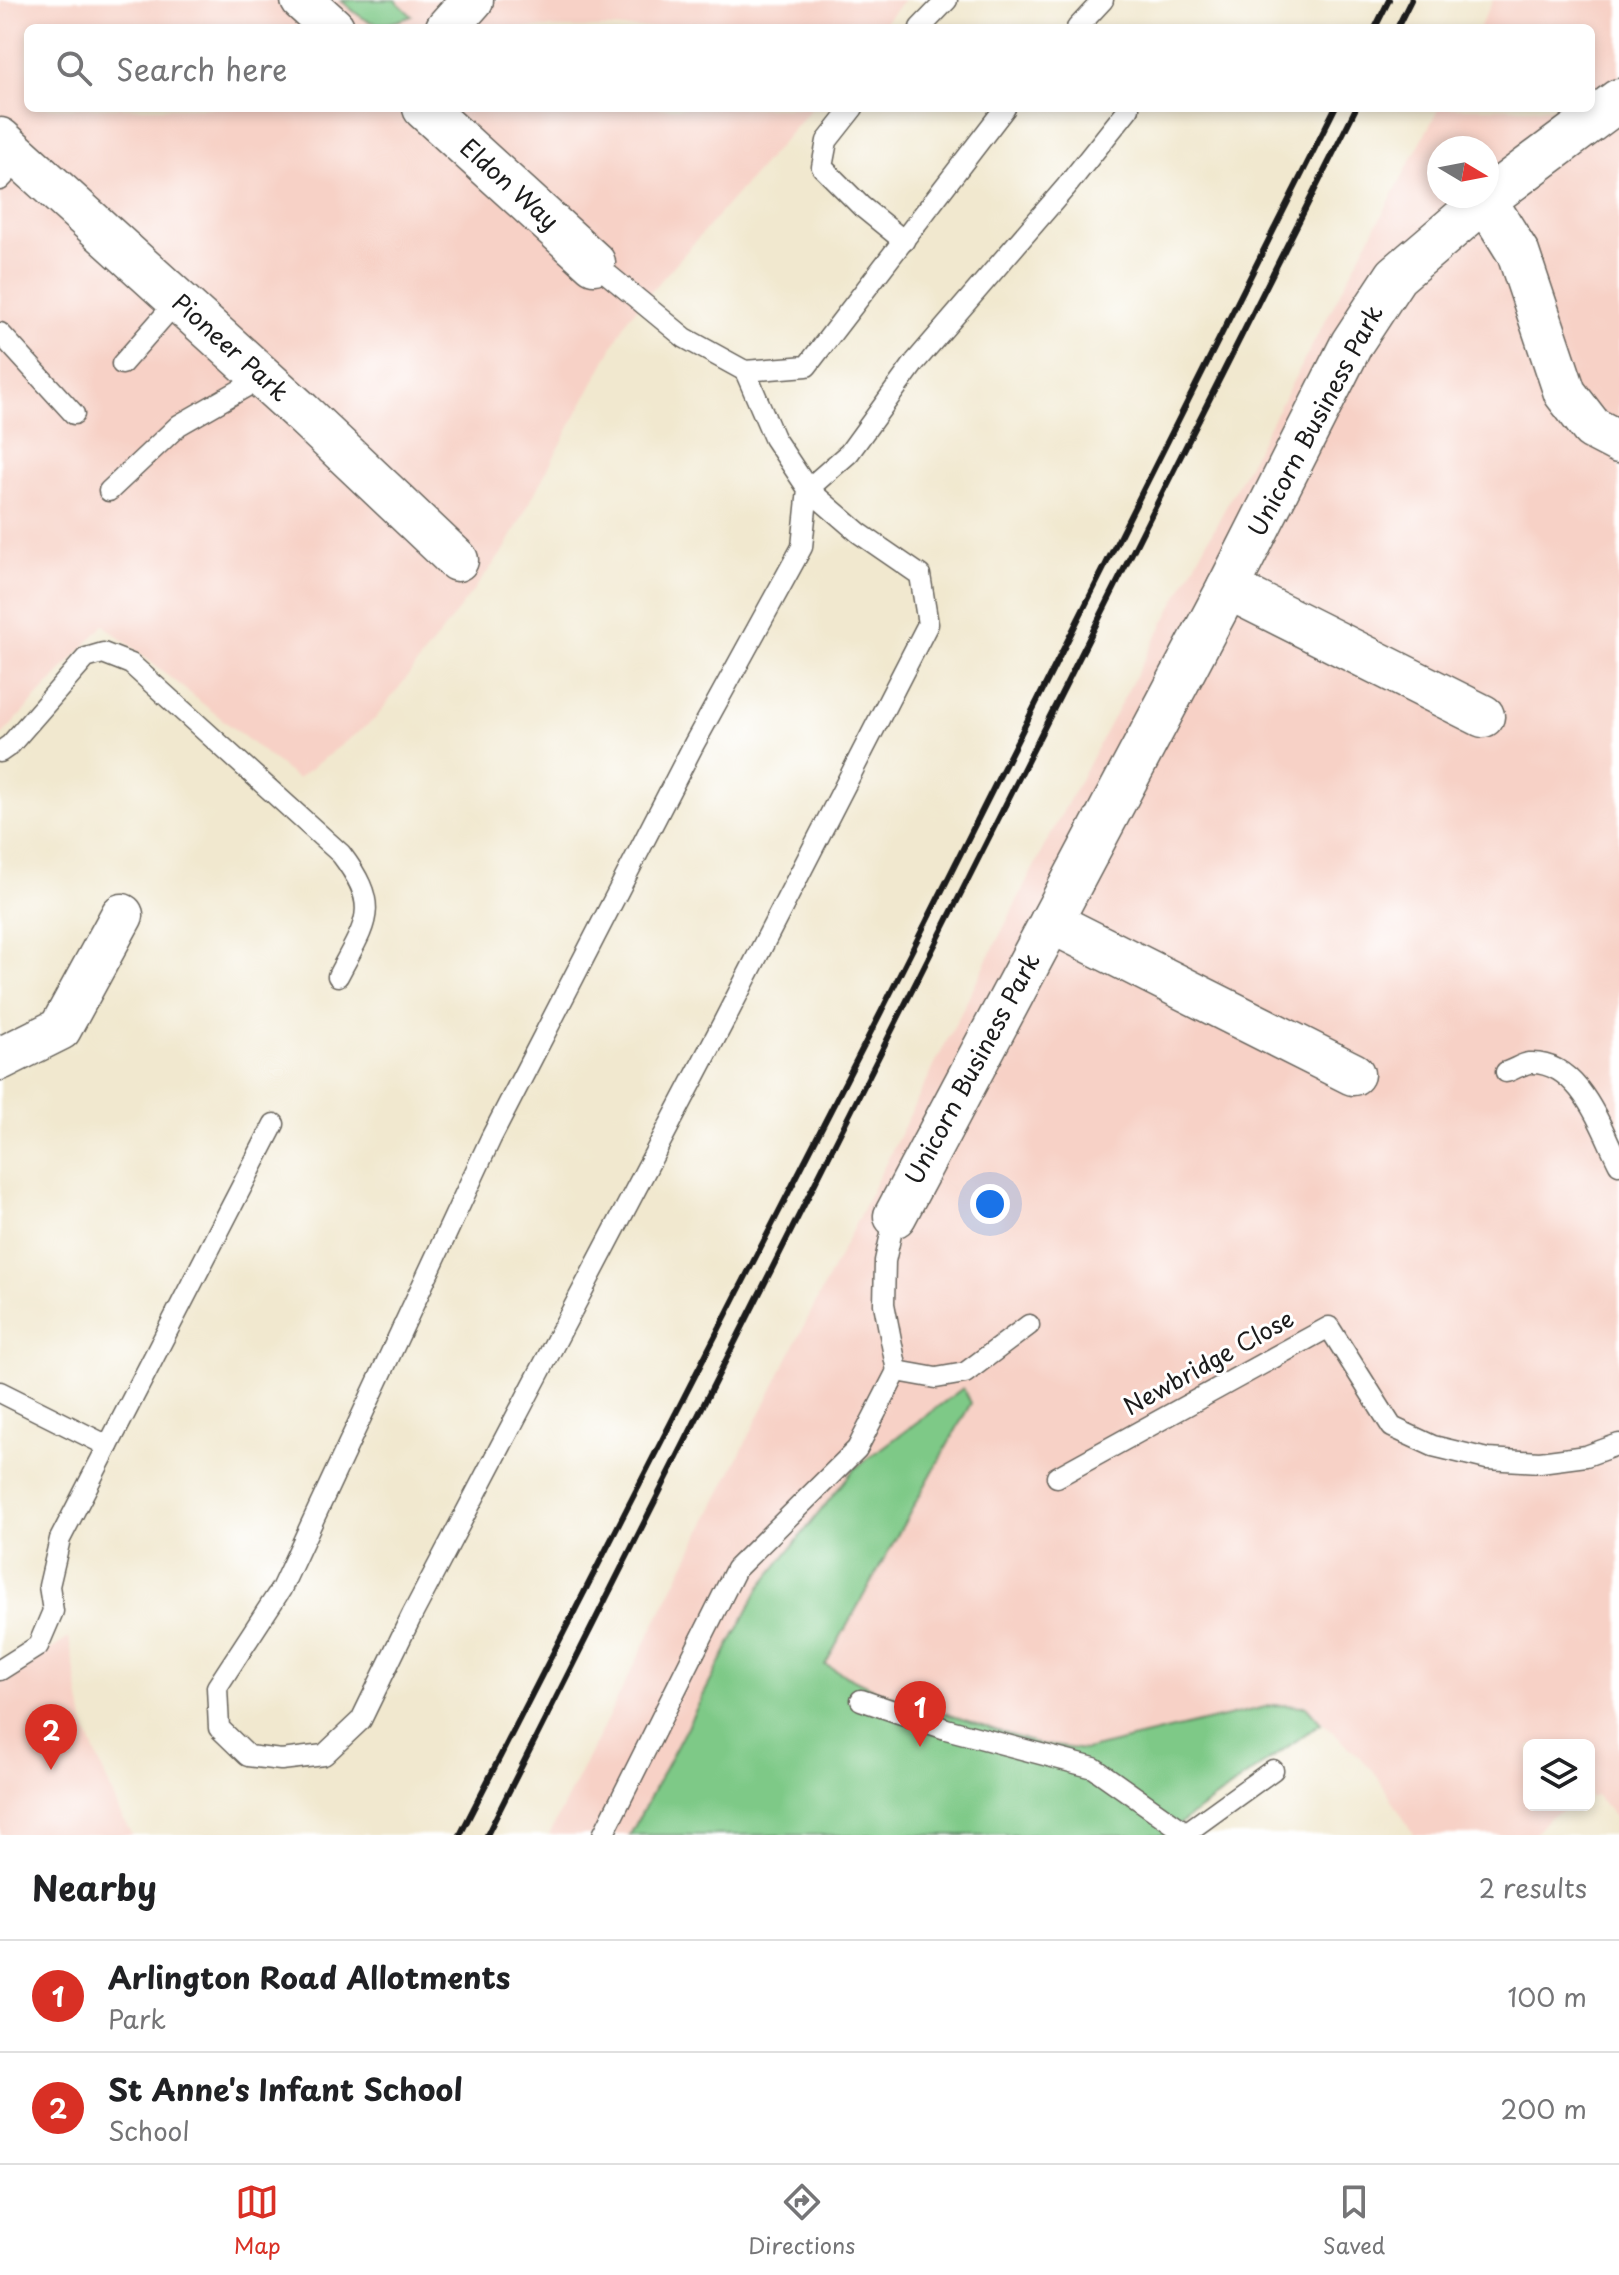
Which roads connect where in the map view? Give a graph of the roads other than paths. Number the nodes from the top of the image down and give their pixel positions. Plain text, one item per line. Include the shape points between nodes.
1 (302, 0) edge
2 (472, 0) edge
3 (947, 0) edge
4 (1103, 0) edge
5 (329, 24) edge
6 (451, 24) edge
7 (924, 24) edge
8 (1081, 24) edge
9 (1619, 100) edge
10 (428, 112) edge
11 (850, 112) edge
12 (1002, 112) edge
13 (1126, 112) edge
14 (7, 159) edge
15 (1499, 190) edge
16 (1476, 208) edge
17 (1490, 208) edge
18 (904, 241) junction
19 (594, 263) joint
20 (178, 300) junction
21 (0, 333) edge
22 (122, 364) dead end
23 (745, 371) junction
24 (263, 377) junction
25 (74, 414) dead end
26 (1619, 442) edge
27 (808, 489) junction
28 (109, 491) dead end
29 (457, 560) dead end
30 (1228, 588) junction
31 (1483, 716) dead end
32 (0, 752) edge
33 (122, 915) dead end
34 (1051, 922) junction
35 (338, 976) dead end
36 (0, 1059) edge
37 (1506, 1072) dead end
38 (1353, 1074) dead end
39 (274, 1124) dead end
40 (1619, 1164) edge
41 (895, 1216) joint
42 (1029, 1325) dead end
43 (897, 1371) junction
44 (0, 1392) edge
45 (1619, 1444) edge
46 (108, 1446) junction
47 (1057, 1477) dead end
48 (0, 1670) edge
49 (861, 1700) dead end
50 (1273, 1770) dead end
51 (1187, 1834) edge
52 (603, 1835) edge

1 - 5 street
2 - 6 street
3 - 7 lane
4 - 8 lane
9 - 15 street, Unicorn Business Park
10 - 19 street, Eldon Way
11 - 18 lane via 827,141 822,167
12 - 18 lane
13 - 27 lane via 915,362 849,453
14 - 20 street, Pioneer Park
16 - 30 street, Unicorn Business Park via 1396,276 1352,343
17 - 26 street via 1518,253 1565,393 1592,428
18 - 23 lane via 807,366
19 - 23 lane via 685,338
20 - 22 lane
20 - 24 street, Pioneer Park
21 - 25 lane
23 - 27 lane via 774,438
24 - 28 lane via 179,425
24 - 29 street, Pioneer Park
27 - 27 lane via 920,575 928,624 361,1720 324,1755 281,1760 248,1756 219,1728 217,1687 281,1589 491,1138 686,758 802,547
30 - 31 street
30 - 34 street, Unicorn Business Park
32 - 35 lane via 86,658 103,653 131,664 341,854 357,875 367,908
33 - 36 street via 60,1029
34 - 38 street
34 - 41 street, Unicorn Business Park
37 - 40 lane via 1528,1063 1569,1078 1584,1095
39 - 46 lane
41 - 43 lane via 885,1261 884,1304
42 - 43 lane via 965,1373 936,1378
43 - 52 lane via 857,1449 736,1569
44 - 46 lane
45 - 47 lane, Newbridge Close via 1586,1456 1540,1462 1487,1459 1433,1446 1392,1427 1329,1327
46 - 48 lane via 60,1539 49,1586 53,1611 38,1646
49 - 51 lane via 946,1729 1094,1768
50 - 51 lane

